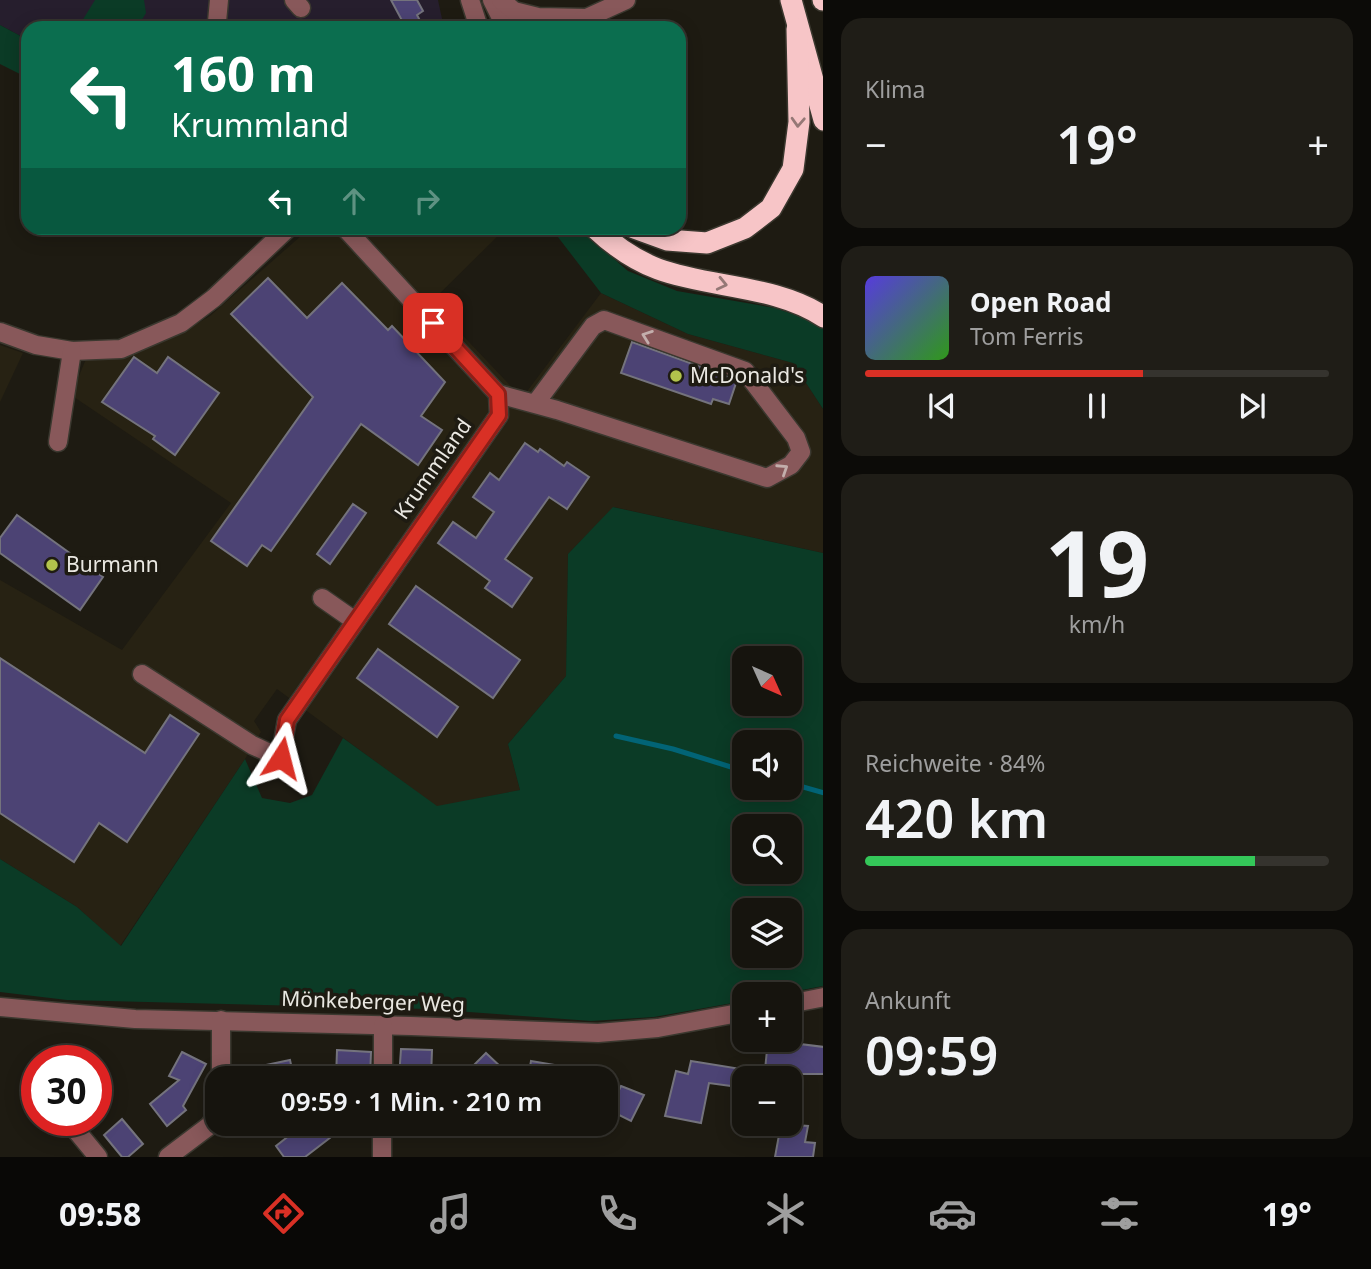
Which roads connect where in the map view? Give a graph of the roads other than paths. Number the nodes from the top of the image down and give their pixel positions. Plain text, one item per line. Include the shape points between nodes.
1 (219, 0) edge
2 (470, 0) edge
3 (492, 0) edge
4 (501, 0) edge
5 (626, 0) edge
6 (791, 0) edge
7 (588, 18) junction
8 (217, 21) edge
9 (478, 21) edge
10 (502, 21) edge
11 (581, 21) edge
12 (797, 29) junction
13 (823, 120) edge
14 (281, 235) edge
15 (351, 235) edge
16 (603, 235) edge
17 (653, 235) edge
18 (823, 317) edge
19 (0, 332) edge
20 (72, 351) junction
21 (498, 394) junction
22 (535, 404) junction
23 (58, 442) dead end
24 (322, 598) dead end
25 (355, 621) junction
26 (142, 674) dead end
27 (823, 998) edge
28 (802, 1002) edge
29 (0, 1007) edge
30 (732, 1014) edge
31 (221, 1020) junction
32 (383, 1025) junction
33 (221, 1066) edge
34 (383, 1066) edge
35 (205, 1129) edge
36 (81, 1136) edge
37 (382, 1136) edge
38 (97, 1157) edge
39 (168, 1157) edge
40 (382, 1157) edge

1 - 8 street
2 - 9 street
3 - 10 street
4 - 7 street via 514,11 538,17
5 - 7 street
6 - 12 highway
7 - 11 street
12 - 13 highway
12 -> 17 highway via 799,122 793,169 771,208 745,228 707,243
14 - 20 street via 181,323 121,349
15 - 21 street
16 -> 18 highway via 617,248 658,269 774,296
19 - 20 street
20 - 23 street
21 - 22 street
21 - 25 street, Krummland via 499,415
22 -> 22 street via 768,478 791,465 801,452 796,438 745,371 604,320 593,326
24 - 25 street
25 - 26 street, Krummland via 287,720 281,758 252,745
27 - 28 street
29 - 31 street, Mönkeberger Weg via 102,1017
30 - 32 street, Mönkeberger Weg via 598,1033
31 - 32 street, Mönkeberger Weg
31 - 33 street
32 - 34 street
35 - 39 street
36 - 38 street
37 - 40 street

